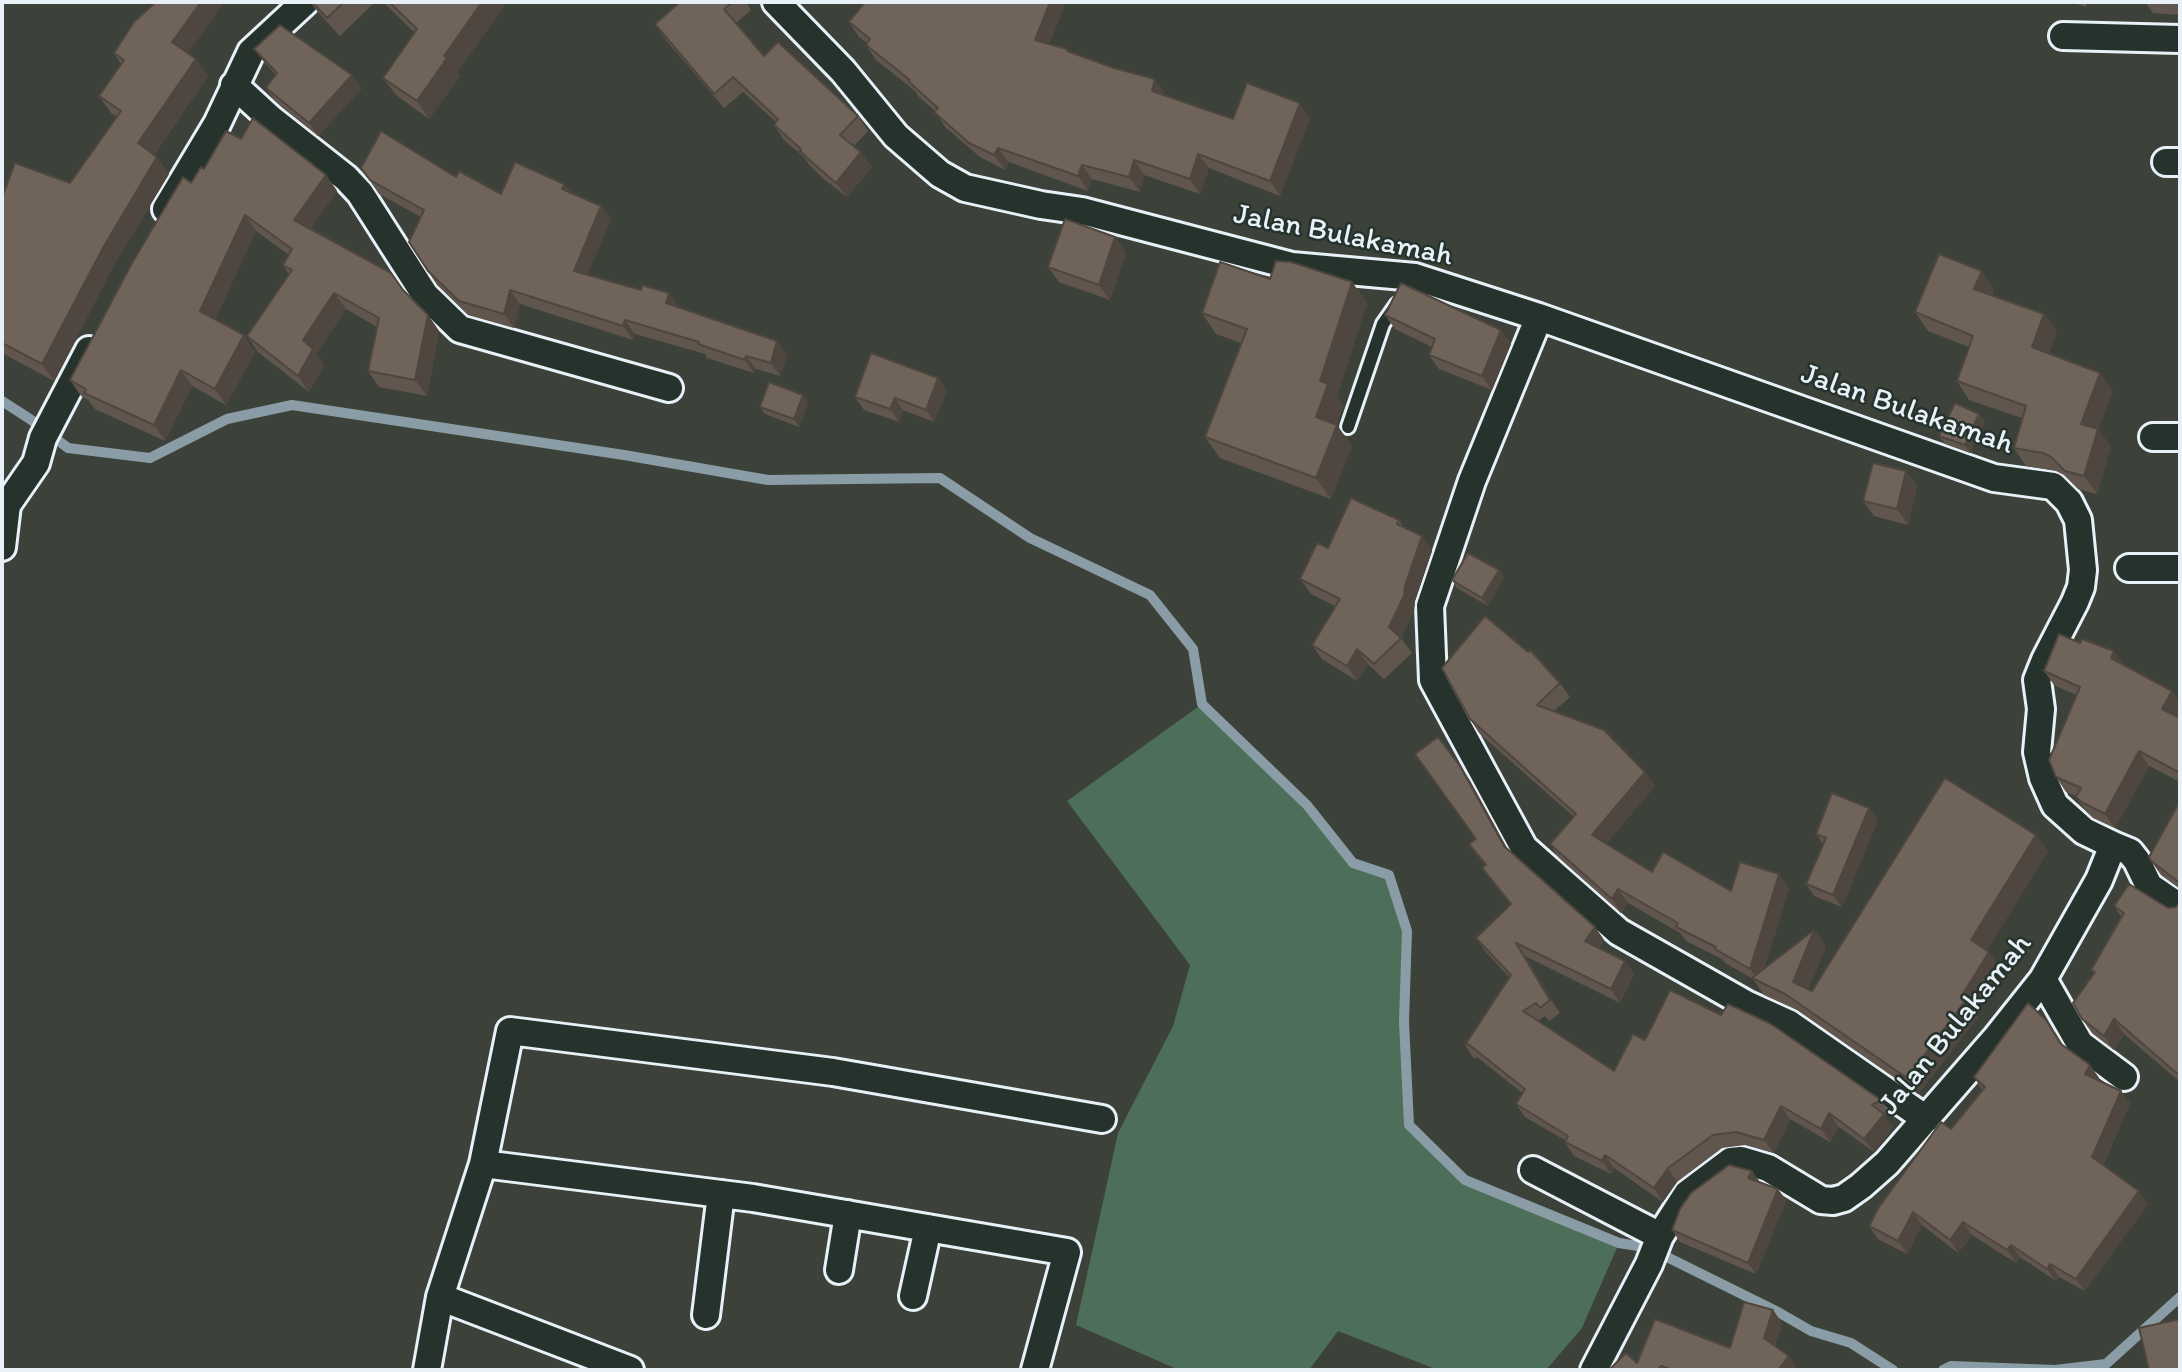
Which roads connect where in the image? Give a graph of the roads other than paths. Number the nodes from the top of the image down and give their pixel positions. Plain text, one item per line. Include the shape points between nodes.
1 (305, 2) edge
2 (776, 2) edge
3 (2063, 36) dead end
4 (2180, 39) edge
5 (234, 85) junction
6 (156, 226) edge
7 (1408, 287) junction
8 (1539, 317) junction
9 (98, 333) edge
10 (669, 388) dead end
11 (1348, 427) dead end
12 (2153, 437) dead end
13 (2180, 437) edge
14 (2, 547) edge
15 (2129, 568) dead end
16 (2180, 568) edge
17 (2113, 845) junction
18 (2180, 907) edge
19 (2043, 979) junction
20 (2124, 1077) dead end
21 (1102, 1119) dead end
22 (1926, 1119) junction
23 (483, 1164) junction
24 (1533, 1170) dead end
25 (721, 1194) junction
26 (848, 1214) junction
27 (928, 1228) junction
28 (1660, 1236) junction
29 (839, 1270) dead end
30 (913, 1296) dead end
31 (440, 1297) junction
32 (706, 1315) dead end
33 (427, 1370) edge
34 (630, 1370) edge
35 (1035, 1370) edge
36 (1594, 1370) edge

1 - 5 street via 251,52
2 - 7 street, Jalan Bulakamah via 843,71 896,136 940,174 965,188 1082,211 1292,266
3 - 4 street
5 - 6 street via 217,124
5 - 10 street via 346,177 425,295 460,329
7 - 8 street, Jalan Bulakamah
7 - 11 lane via 1383,324
8 - 17 street, Jalan Bulakamah via 1994,478 2053,486 2078,520 2084,570 2075,602 2037,680 2041,709 2037,752 2055,805 2084,831
8 - 22 street via 1472,481 1430,606 1433,680 1524,848 1619,932 1788,1023
9 - 14 street via 46,431 36,463 7,505
12 - 13 street
15 - 16 street
17 - 18 street via 2130,852 2149,886
17 - 19 street, Jalan Bulakamah via 2099,880
19 - 20 street via 2080,1044
19 - 22 street, Jalan Bulakamah
21 - 23 street via 833,1072 510,1031
22 - 28 street, Jalan Bulakamah via 1861,1186 1833,1201 1821,1200 1768,1168 1731,1160 1687,1194
23 - 25 street
23 - 31 street
24 - 28 street
25 - 26 street
25 - 32 street
26 - 27 street
26 - 29 street
27 - 30 street
27 - 35 street via 1067,1252
28 - 36 street, Jalan Bulakamah
31 - 33 street
31 - 34 street

